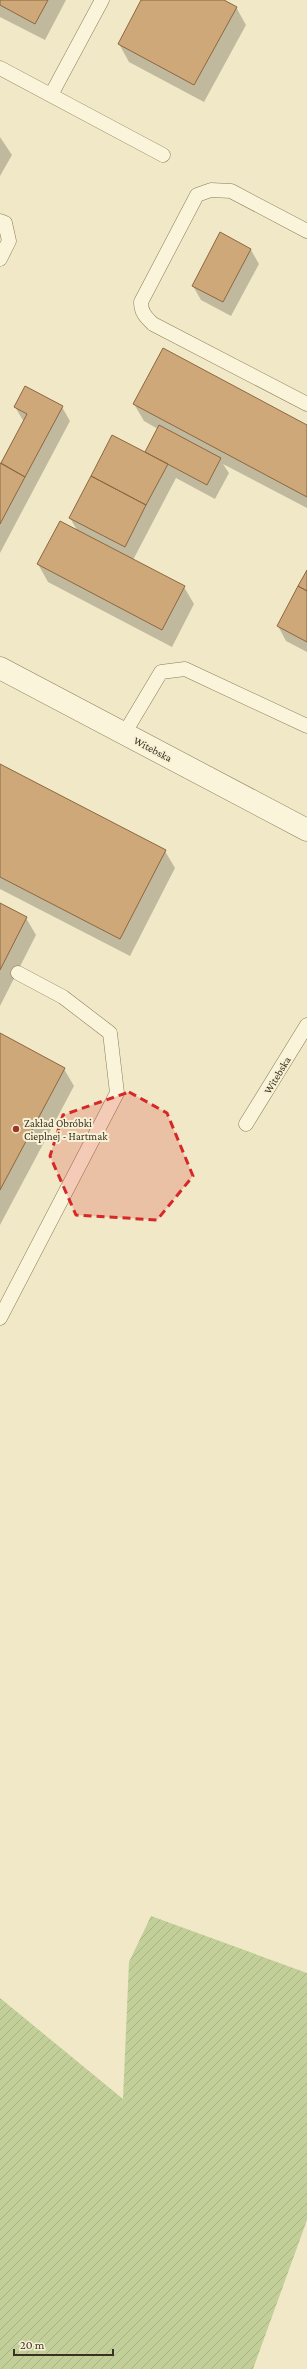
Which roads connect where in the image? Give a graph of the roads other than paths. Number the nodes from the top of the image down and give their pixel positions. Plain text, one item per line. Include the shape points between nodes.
1 (102, 0) edge
2 (0, 68) edge
3 (51, 95) junction
4 (163, 155) dead end
5 (0, 221) edge
6 (307, 231) edge
7 (0, 259) edge
8 (307, 404) edge
9 (0, 668) edge
10 (307, 726) edge
11 (124, 734) junction
12 (307, 830) edge
13 (18, 973) dead end
14 (307, 1025) edge
15 (246, 1124) dead end
16 (0, 1318) edge

1 - 3 lane
2 - 3 lane
3 - 4 lane
5 - 7 lane via 5,224 9,241
6 - 8 lane via 231,191 211,190 198,195 141,302 141,309 153,324
9 - 11 street, Witebska
10 - 11 lane via 185,668 161,672
11 - 12 street, Witebska
13 - 16 lane via 63,997 110,1033 117,1093
14 - 15 lane, Witebska

